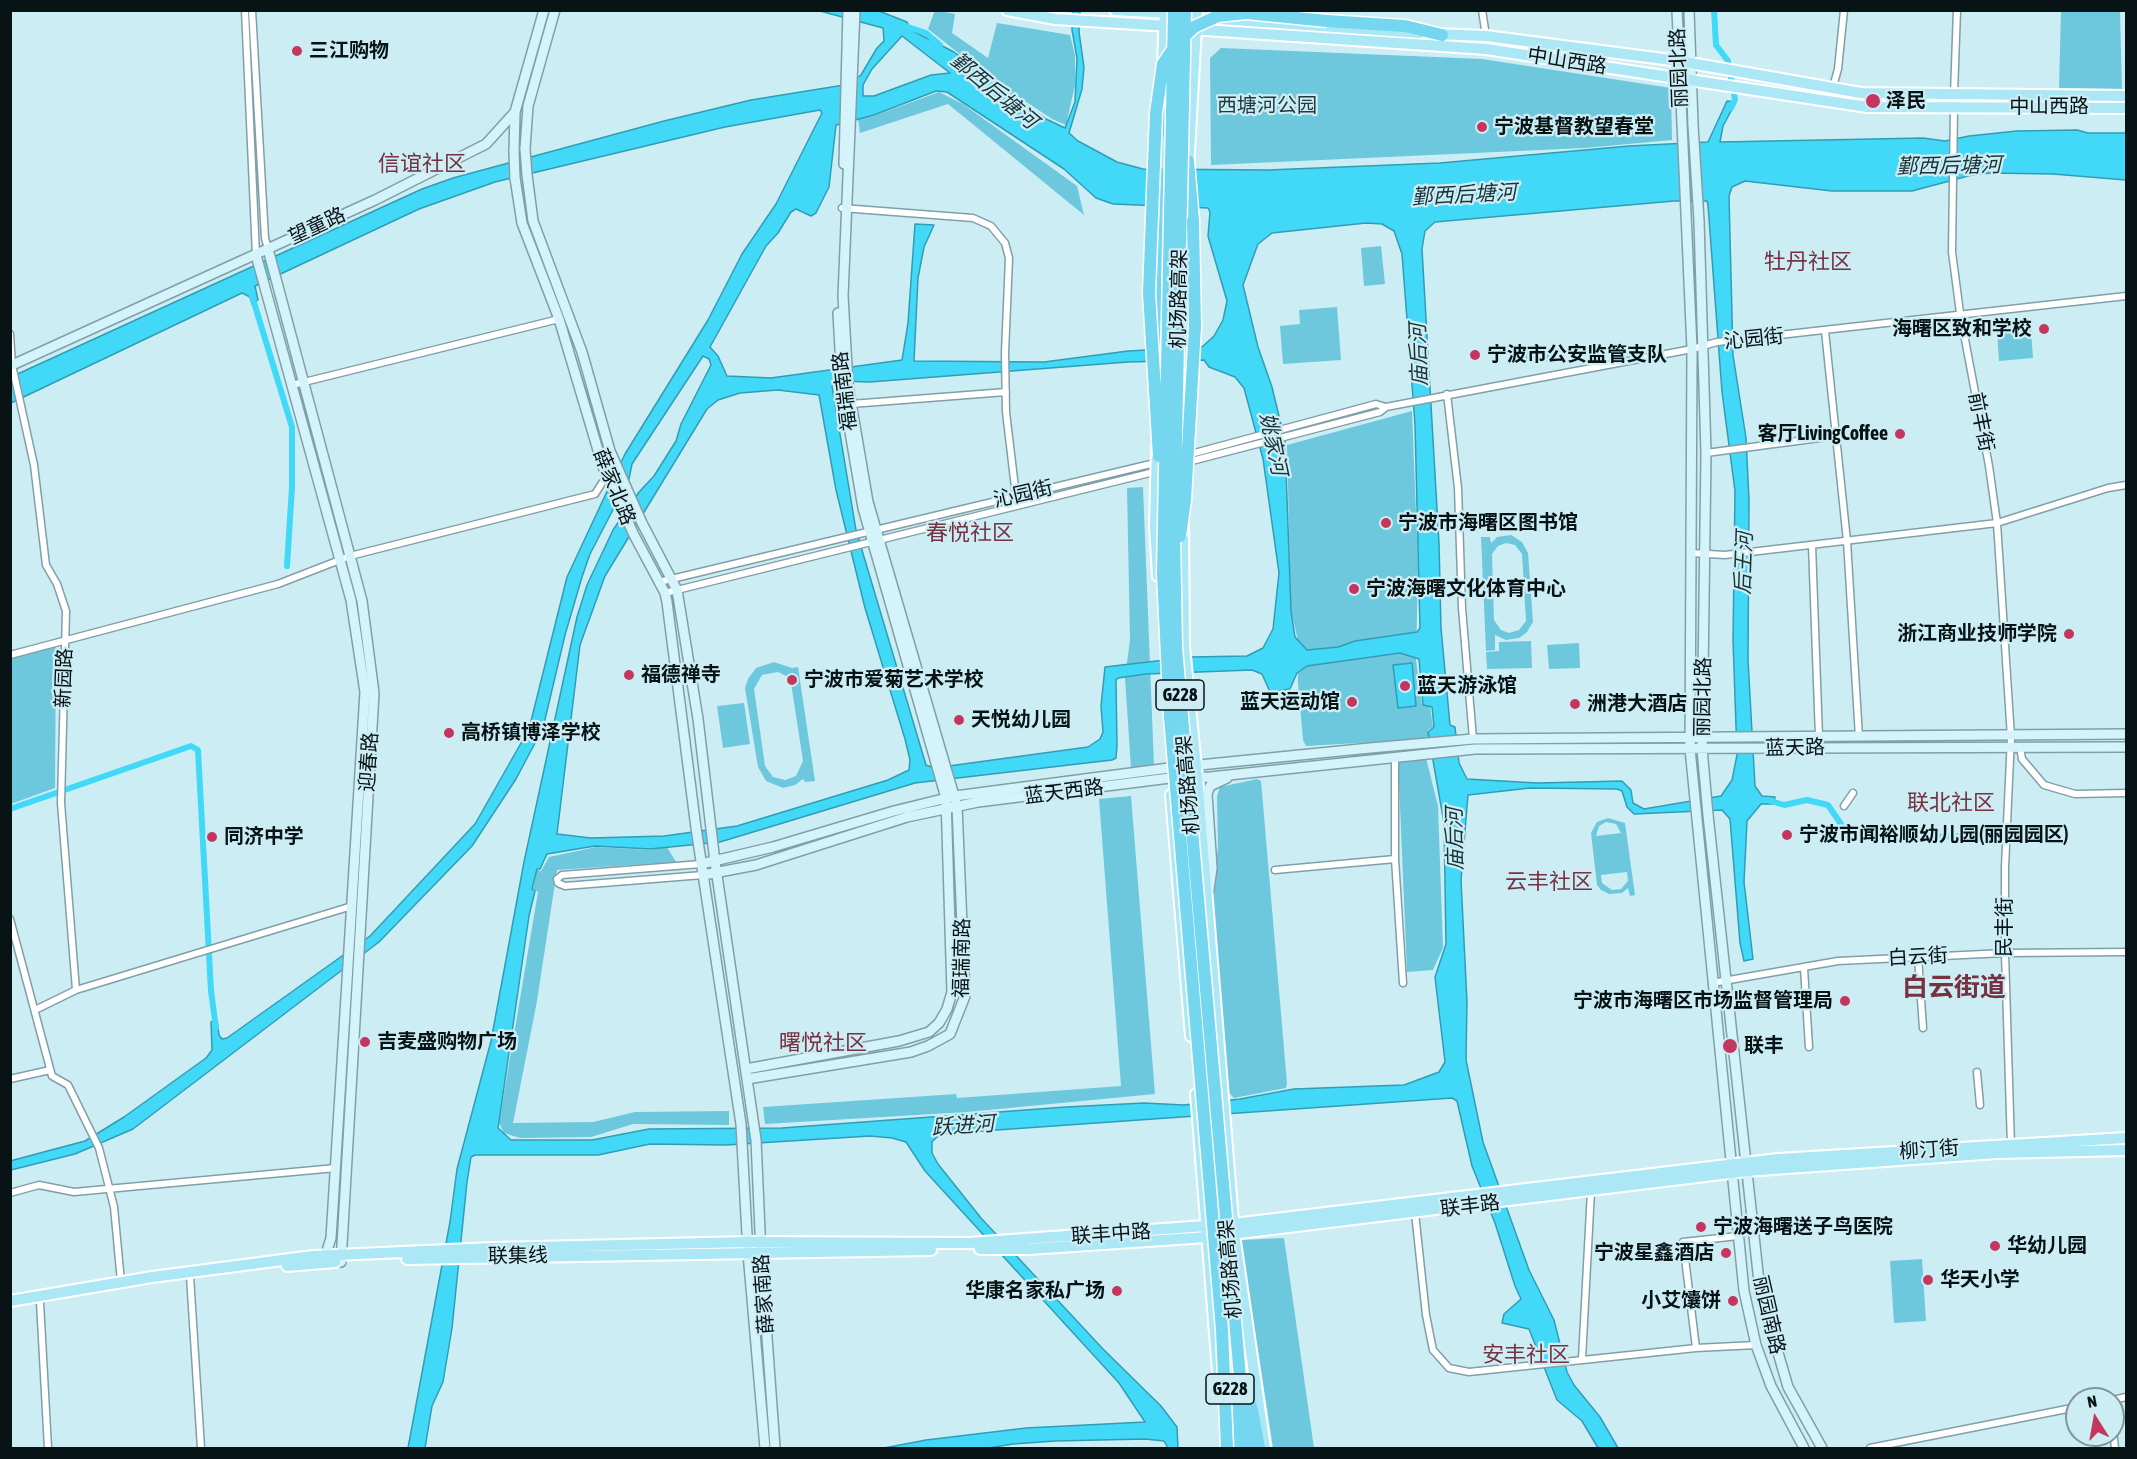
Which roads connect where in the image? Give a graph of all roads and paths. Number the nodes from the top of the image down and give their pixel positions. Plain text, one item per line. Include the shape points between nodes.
1 (245, 10) edge
2 (252, 10) edge
3 (544, 10) edge
4 (555, 10) edge
5 (848, 10) edge
6 (855, 10) edge
7 (1006, 10) edge
8 (1115, 10) edge
9 (1482, 10) edge
10 (1677, 10) edge
11 (1689, 10) edge
12 (1844, 10) edge
13 (1957, 10) edge
14 (1168, 11) edge
15 (1193, 12) edge
16 (1164, 25) junction
17 (851, 29) junction
18 (1196, 30) junction
19 (1442, 34) junction
20 (1486, 36) junction
21 (1684, 62) junction
22 (1678, 79) junction
23 (1690, 81) junction
24 (1833, 87) junction
25 (1954, 94) junction
26 (2127, 96) edge
27 (1954, 107) junction
28 (2127, 108) edge
29 (1163, 109) junction
30 (515, 112) junction
31 (1188, 160) junction
32 (844, 209) junction
33 (268, 249) junction
34 (256, 255) junction
35 (2127, 296) edge
36 (1960, 313) junction
37 (559, 319) junction
38 (1825, 331) junction
39 (10, 334) edge
40 (1704, 346) junction
41 (1692, 350) junction
42 (1154, 353) junction
43 (12, 368) edge
44 (305, 382) junction
45 (292, 385) junction
46 (845, 385) junction
47 (1006, 392) junction
48 (1447, 394) junction
49 (851, 405) junction
50 (1386, 407) junction
51 (1835, 436) junction
52 (1706, 453) junction
53 (1183, 460) junction
54 (1156, 467) junction
55 (605, 480) junction
56 (2127, 485) edge
57 (1164, 494) junction
58 (1016, 495) junction
59 (1997, 523) junction
60 (870, 535) junction
61 (1847, 541) junction
62 (1812, 545) junction
63 (1691, 554) junction
64 (1706, 555) junction
65 (350, 556) junction
66 (340, 560) junction
67 (1174, 576) junction
68 (672, 579) junction
69 (659, 582) junction
70 (677, 590) junction
71 (665, 592) junction
72 (65, 642) junction
73 (10, 655) edge
74 (2127, 734) edge
75 (1689, 736) junction
76 (1702, 737) junction
77 (1819, 737) junction
78 (1859, 738) junction
79 (1473, 740) junction
80 (2014, 743) junction
81 (1462, 746) junction
82 (2127, 747) edge
83 (1431, 749) junction
84 (1690, 749) junction
85 (1702, 749) junction
86 (1395, 757) junction
87 (1196, 765) junction
88 (1169, 773) junction
89 (1238, 773) junction
90 (1197, 777) junction
91 (1853, 793) dead end
92 (2127, 793) edge
93 (951, 802) junction
94 (1844, 806) dead end
95 (1395, 860) junction
96 (715, 862) junction
97 (701, 864) junction
98 (1275, 870) dead end
99 (716, 874) junction
100 (703, 875) junction
101 (352, 906) junction
102 (1207, 908) junction
103 (10, 919) edge
104 (18, 947) junction
105 (10, 949) edge
106 (2127, 952) edge
107 (2005, 953) junction
108 (1918, 957) junction
109 (1804, 968) junction
110 (1726, 981) junction
111 (1403, 983) dead end
112 (1712, 983) junction
113 (76, 990) junction
114 (34, 1010) junction
115 (1923, 1028) dead end
116 (1809, 1047) dead end
117 (746, 1069) junction
118 (50, 1070) junction
119 (1977, 1072) dead end
120 (10, 1079) edge
121 (747, 1079) junction
122 (1980, 1105) dead end
123 (2127, 1138) edge
124 (2011, 1149) junction
125 (2127, 1150) edge
126 (1746, 1167) junction
127 (336, 1168) junction
128 (1732, 1169) junction
129 (109, 1187) junction
130 (1591, 1191) junction
131 (10, 1193) edge
132 (1456, 1203) junction
133 (1415, 1213) junction
134 (1233, 1229) junction
135 (1207, 1232) junction
136 (1738, 1236) junction
137 (1017, 1240) joint
138 (761, 1242) junction
139 (980, 1246) junction
140 (748, 1247) junction
141 (1029, 1249) joint
142 (761, 1254) junction
143 (342, 1258) junction
144 (325, 1259) junction
145 (190, 1276) junction
146 (121, 1282) junction
147 (10, 1301) edge
148 (40, 1302) junction
149 (10, 1306) edge
150 (1222, 1330) junction
151 (1756, 1345) junction
152 (1696, 1348) junction
153 (1583, 1359) junction
154 (1240, 1377) junction
155 (2065, 1409) edge
156 (48, 1449) edge
157 (201, 1449) edge
158 (765, 1449) edge
159 (775, 1449) edge
160 (1229, 1449) edge
161 (1238, 1449) edge
162 (1250, 1449) edge
163 (1259, 1449) edge
164 (1265, 1449) edge
165 (1804, 1449) edge
166 (1822, 1449) edge
167 (1870, 1449) edge

1 - 34 street
2 - 33 street
3 - 30 street, 望童路
4 - 68 street, 薛家北路, bridge via 526,123 533,221 582,352 615,463
5 - 17 street, 福瑞南路
6 - 17 street, 福瑞南路
7 - 16 main road, 中山西路 via 1055,19
8 - 14 main road, 中山西路
9 - 20 street
10 - 21 street, 丽园北路
11 - 21 street, 丽园北路
12 - 24 street
13 - 25 street
14 - 15 main road, 中山西路
14 - 16 main road
14 - 57 highway, 机场路高架 / G228, bridge
15 - 18 main road
15 - 19 main road, 中山西路 via 1242,22
15 - 67 highway, 机场路高架 / G228, bridge
16 - 18 main road, 中山西路
16 - 29 main road
17 - 32 street, 福瑞南路
18 - 22 main road, 中山西路 via 1486,49
18 - 31 main road
19 - 20 main road, 中山西路
19 - 42 highway, bridge via 1405,26 1246,14 1218,16 1194,27 1178,42 1163,64 1156,113 1150,282
20 - 21 main road, 中山西路
21 - 22 street, 丽园北路
21 - 23 street, 丽园北路
21 - 24 main road, 中山西路
22 - 23 main road, 中山西路
22 - 41 street, 丽园北路
23 - 27 main road, 中山西路 via 1867,107
23 - 40 street, 丽园北路, bridge
24 - 25 main road, 中山西路 via 1861,93
25 - 26 main road, 中山西路
27 - 28 main road, 中山西路
27 - 36 street, 前丰街 via 1952,252
29 - 42 highway, bridge via 1159,136 1158,323
29 - 54 main road via 1163,339
30 - 33 street, 望童路 via 495,136 474,151
30 - 37 street, 薛家北路, bridge via 516,194 530,247
31 - 53 main road
31 - 67 highway, bridge via 1195,327 1185,500
32 - 46 street, 福瑞南路
32 - 47 street via 974,218 991,226 1005,243 1009,258
33 - 34 street, 望童路
33 - 44 street, 迎春路
34 - 43 street, 望童路
34 - 45 street, 迎春路
35 - 36 street, 沁园街
36 - 38 street, 沁园街
36 - 59 street, 前丰街
37 - 44 street
37 - 55 street, 薛家北路
38 - 40 street, 沁园街
38 - 51 street
39 - 43 street, 新园路
40 - 41 street, 沁园街
40 - 52 street, 丽园北路
41 - 48 street, 沁园街
41 - 63 street, 丽园北路
42 - 57 highway, bridge via 1157,441
43 - 72 street, 新园路 via 34,465 46,565 66,612
44 - 45 street
44 - 65 street, 迎春路
45 - 66 street, 迎春路
46 - 49 street, 福瑞南路
46 - 60 street, 福瑞南路 via 855,469
47 - 49 street
47 - 58 street
48 - 50 street, 沁园街
48 - 79 street via 1457,478
49 - 60 street, 福瑞南路
50 - 53 street, 沁园街 via 1380,412 1258,444
50 - 53 street, 沁园街 via 1376,404
51 - 52 street
51 - 61 street
52 - 64 street, 丽园北路
53 - 54 street, 沁园街
53 - 87 main road via 1185,649
54 - 58 street, 沁园街
54 - 60 street, 沁园街
54 - 88 main road, bridge via 1155,526
55 - 65 street via 595,494
55 - 69 street, 薛家北路
56 - 59 street
57 - 150 highway, 机场路高架 / G228, bridge via 1163,574 1170,717
58 - 60 street, 沁园街
59 - 61 street
59 - 80 street, 前丰街
60 - 68 street, 沁园街 via 844,537
60 - 70 street, 沁园街 via 846,546
60 - 93 street, 福瑞南路
61 - 62 street
61 - 78 street
62 - 64 street
62 - 77 street
63 - 64 street
63 - 75 street, 丽园北路
64 - 76 street, 丽园北路
65 - 66 street
65 - 143 street, 迎春路 via 362,601 374,693
66 - 72 street via 278,584
66 - 101 street, 迎春路 via 351,600 365,692
67 - 154 highway, 机场路高架 / G228, bridge via 1176,648
68 - 69 street, 沁园街
68 - 70 street, 薛家北路
69 - 71 street, 薛家北路
70 - 71 street, 沁园街
70 - 96 street, 薛家北路
71 - 97 street, 薛家北路
72 - 73 street
72 - 113 street, 新园路 via 60,777
74 - 80 street, 蓝天路
75 - 76 street, 蓝天路
75 - 79 street, 蓝天路
75 - 84 street, 丽园北路
76 - 77 street, 蓝天路
76 - 85 street, 丽园北路
77 - 78 street, 蓝天路
78 - 80 street, 蓝天路
79 - 81 street, 蓝天路
80 - 82 street, 蓝天路
80 - 85 street, 蓝天路
80 - 92 street via 2044,785 2075,794
80 - 107 street, 民丰街
81 - 83 street
81 - 84 street, 蓝天路
83 - 86 street, 蓝天西路
83 - 87 street, 蓝天西路
84 - 85 street, 蓝天路
84 - 112 street, 丽园北路
85 - 110 street, 丽园北路
86 - 89 street, 蓝天西路
86 - 95 street
87 - 88 street, 蓝天西路
87 - 90 main road
88 - 90 street, 蓝天西路
88 - 93 street, 蓝天西路
88 - 135 main road
89 - 90 street, 蓝天西路
89 - 102 street via 1210,786 1207,794 1212,868
90 - 102 main road
91 - 94 street
93 - 96 street, 蓝天西路
93 - 99 street, 蓝天西路 via 756,865
93 - 117 street, 福瑞南路 via 952,992 939,1023 929,1032 899,1041
93 - 121 street, 福瑞南路 via 965,996 950,1034 911,1052
95 - 98 street
95 - 111 street
96 - 97 street, 蓝天西路
96 - 99 street
97 - 100 street
97 - 100 street via 562,875 557,879 565,886
99 - 100 street, 蓝天西路
99 - 117 street
100 - 140 street, 薛家南路 via 741,1124
101 - 113 street
101 - 127 street, 迎春路
102 - 134 main road
103 - 104 street
104 - 105 street
104 - 114 street
106 - 107 street, 白云街
107 - 108 street, 白云街
107 - 124 street, 民丰街
108 - 109 street, 白云街 via 1838,961
108 - 115 street
109 - 110 street, 白云街
109 - 116 street
110 - 112 street, 白云街
110 - 126 street, 丽园北路
112 - 128 street, 丽园北路
113 - 114 street
114 - 118 street
117 - 121 street
118 - 120 street
118 - 129 street via 52,1076 68,1085 99,1148
119 - 122 street
121 - 138 street, 薛家南路 via 756,1140
123 - 124 main road, 柳汀街
124 - 125 main road, 柳汀街
124 - 126 main road, 柳汀街
126 - 128 main road, 柳汀街
126 - 166 street, 丽园南路 via 1760,1291 1772,1338 1788,1387
127 - 129 street
127 - 144 street, 迎春路 via 331,1238
128 - 130 main road, 联丰路
128 - 132 main road, 联丰路 via 1532,1187
128 - 136 street, 丽园南路
129 - 131 street via 74,1191 39,1185
129 - 146 street
130 - 132 main road, 联丰路
130 - 153 street
132 - 133 main road, 联丰路
132 - 134 main road, 联丰路
133 - 134 main road, 联丰路
133 - 153 street via 1433,1350 1449,1368 1469,1372
134 - 135 main road, 联丰路
134 - 164 main road
135 - 137 main road, 联丰中路
135 - 141 main road, 联丰中路
135 - 160 main road via 1220,1394
136 - 151 street, 丽园南路 via 1744,1291
136 - 152 street via 1683,1242
137 - 139 main road, 联集线
138 - 139 main road, 联集线
138 - 140 main road, 联集线
138 - 142 street, 薛家南路
139 - 141 main road, 联集线
139 - 142 main road, 联集线
140 - 142 main road, 联集线
140 - 143 main road, 联集线
140 - 158 street, 薛家南路
142 - 159 street, 薛家南路
143 - 144 main road, 联集线
144 - 145 main road, 联集线
144 - 146 main road, 联集线
145 - 148 main road, 联集线
145 - 157 street
146 - 147 main road, 联集线
148 - 149 main road, 联集线
148 - 156 street
150 - 160 highway, bridge
150 - 161 highway, 机场路高架 / G228, bridge
151 - 152 street
151 - 165 street, 丽园南路 via 1775,1397
152 - 153 street
154 - 162 highway, 机场路高架 / G228
154 - 163 highway via 1252,1410
155 - 167 street

